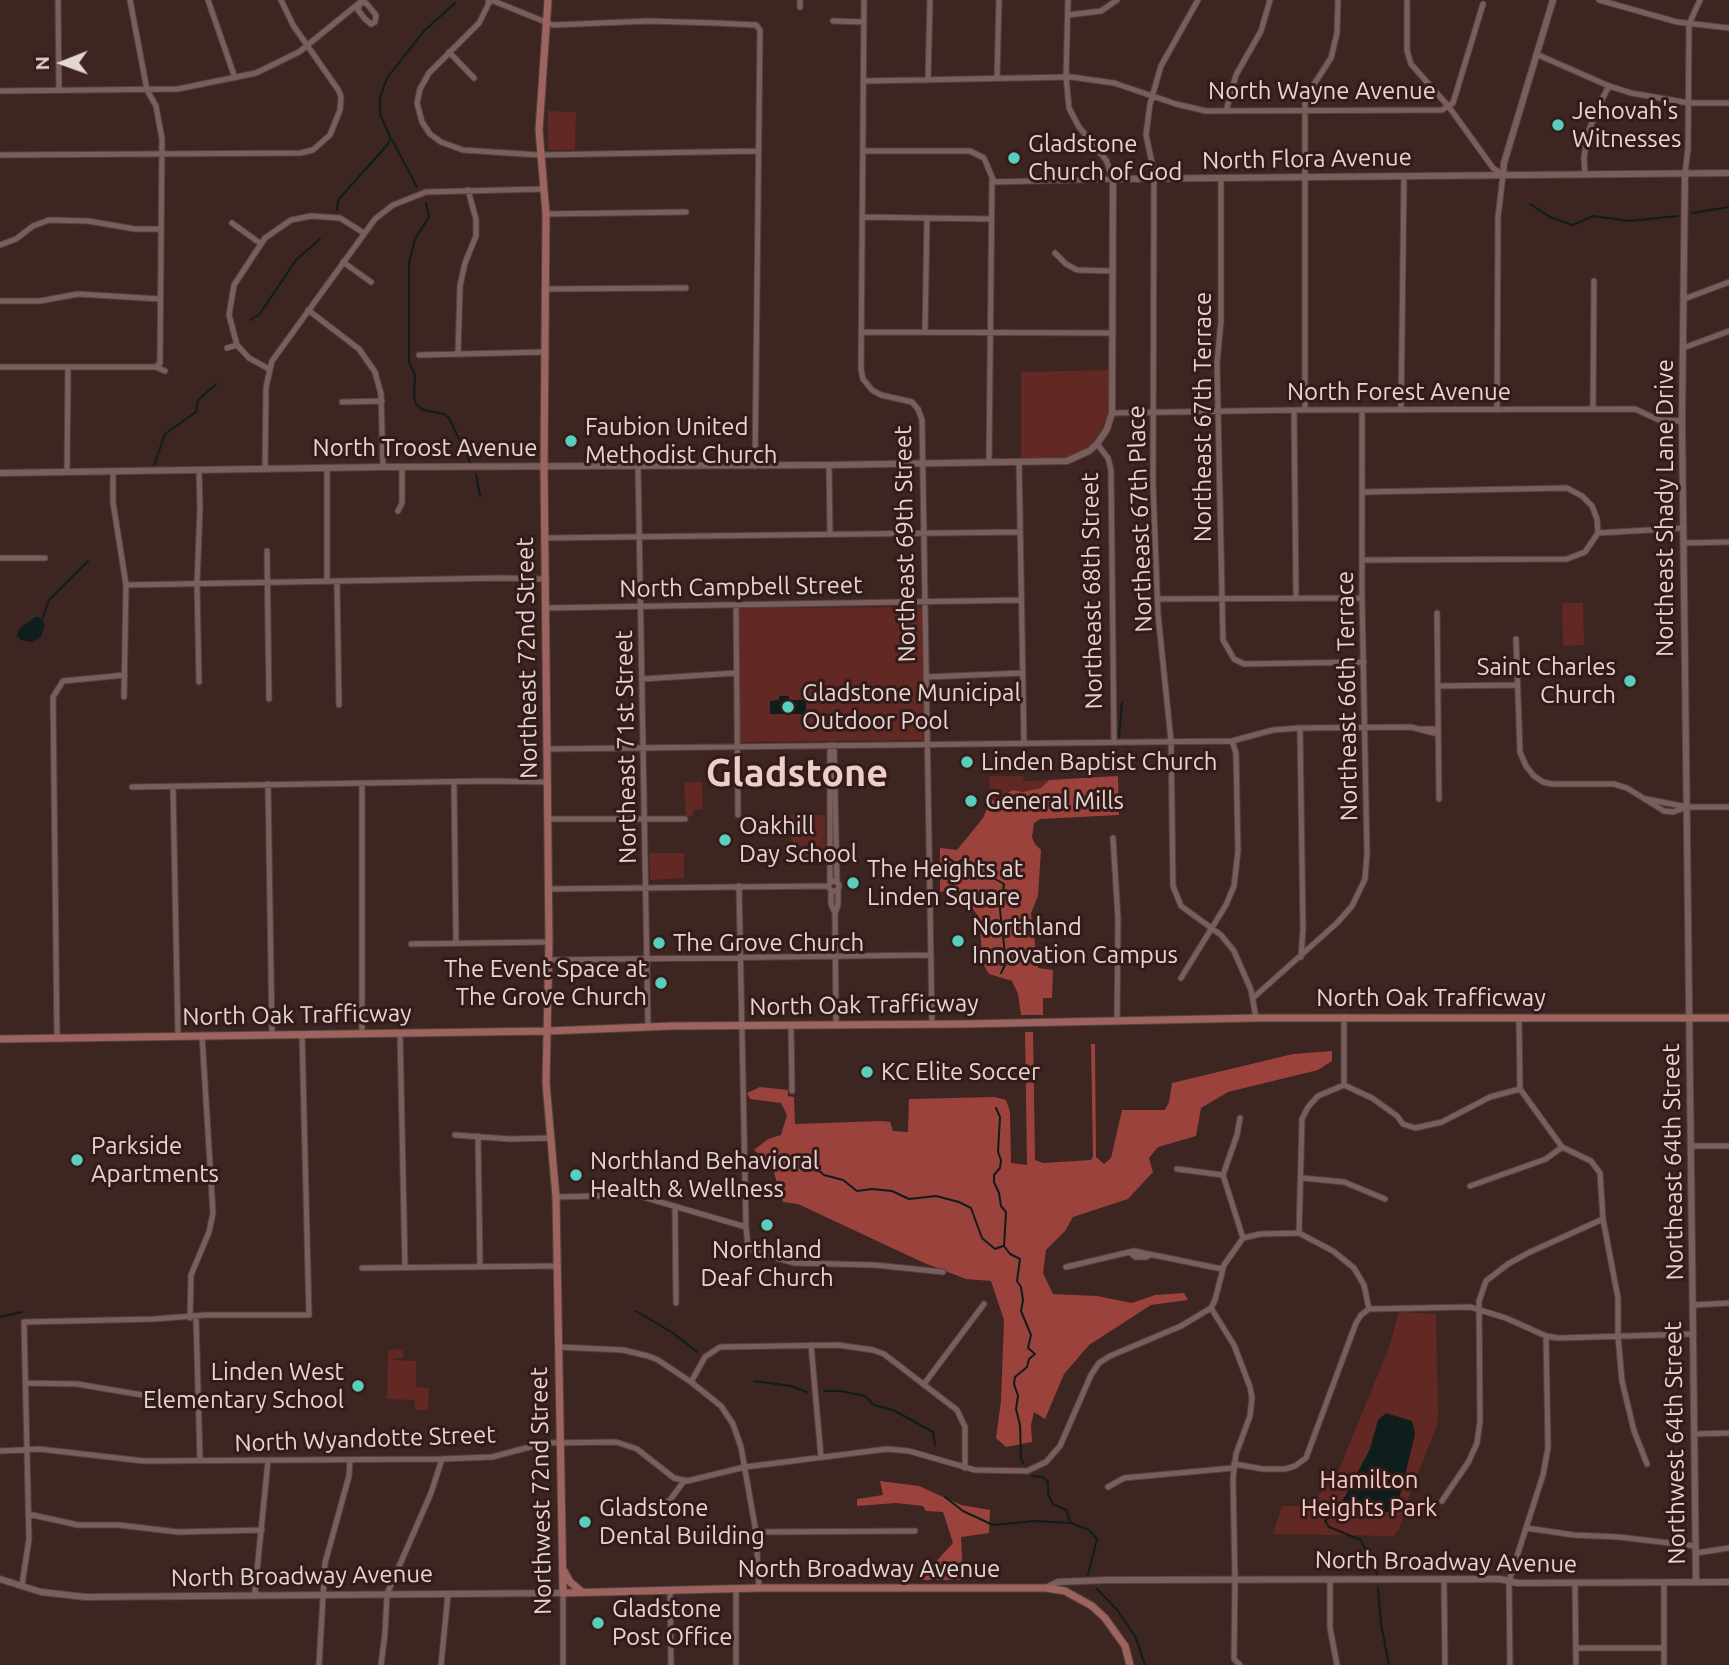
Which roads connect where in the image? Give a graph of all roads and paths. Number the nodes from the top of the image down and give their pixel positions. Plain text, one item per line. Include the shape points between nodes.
1 (58, 0) edge
2 (130, 0) edge
3 (208, 0) edge
4 (281, 0) edge
5 (490, 0) edge
6 (548, 0) edge
7 (864, 0) edge
8 (930, 0) edge
9 (999, 0) edge
10 (1068, 0) edge
11 (1117, 0) edge
12 (1198, 0) edge
13 (1270, 0) edge
14 (1338, 0) edge
15 (1553, 0) edge
16 (1599, 0) edge
17 (1700, 0) edge
18 (360, 1) edge
19 (1407, 2) dead end
20 (1483, 4) dead end
21 (1068, 15) junction
22 (833, 21) dead end
23 (547, 22) junction
24 (864, 22) junction
25 (1689, 24) junction
26 (1729, 28) edge
27 (308, 46) junction
28 (449, 52) junction
29 (1536, 54) junction
30 (235, 78) junction
31 (474, 78) dead end
32 (997, 78) junction
33 (1066, 78) junction
34 (928, 80) junction
35 (863, 81) junction
36 (1609, 86) junction
37 (59, 90) junction
38 (147, 90) junction
39 (0, 91) edge
40 (1152, 96) junction
41 (1689, 103) junction
42 (1729, 103) edge
43 (1449, 107) junction
44 (1306, 110) junction
45 (1226, 111) junction
46 (758, 151) junction
47 (863, 151) junction
48 (162, 154) junction
49 (0, 155) edge
50 (539, 155) junction
51 (1685, 173) junction
52 (1729, 173) edge
53 (1503, 175) junction
54 (1585, 175) junction
55 (1404, 177) junction
56 (1307, 178) junction
57 (1113, 179) junction
58 (1154, 179) junction
59 (1221, 179) junction
60 (992, 180) junction
61 (543, 189) junction
62 (468, 190) junction
63 (686, 212) dead end
64 (545, 214) junction
65 (862, 218) junction
66 (927, 218) junction
67 (991, 219) junction
68 (232, 223) dead end
69 (160, 229) junction
70 (364, 233) junction
71 (261, 244) junction
72 (0, 245) edge
73 (1055, 253) dead end
74 (343, 262) junction
75 (1113, 271) junction
76 (1594, 281) dead end
77 (371, 282) dead end
78 (1729, 282) edge
79 (685, 288) dead end
80 (544, 289) junction
81 (160, 299) junction
82 (1684, 299) junction
83 (0, 301) edge
84 (308, 310) junction
85 (1729, 331) edge
86 (861, 332) junction
87 (925, 332) junction
88 (990, 332) junction
89 (1112, 333) junction
90 (237, 345) junction
91 (227, 348) dead end
92 (1683, 348) junction
93 (545, 352) junction
94 (458, 354) junction
95 (419, 355) dead end
96 (0, 367) edge
97 (68, 367) junction
98 (156, 368) junction
99 (269, 369) junction
100 (165, 371) dead end
101 (382, 401) junction
102 (342, 402) dead end
103 (1593, 409) junction
104 (1294, 410) junction
105 (1305, 410) junction
106 (1362, 410) junction
107 (1401, 410) junction
108 (1497, 410) junction
109 (1219, 411) junction
110 (1154, 412) junction
111 (1112, 413) junction
112 (1682, 421) junction
113 (1097, 444) junction
114 (989, 462) junction
115 (1018, 462) junction
116 (923, 464) junction
117 (830, 465) junction
118 (755, 466) junction
119 (383, 467) junction
120 (402, 467) junction
121 (544, 467) junction
122 (638, 467) junction
123 (327, 468) junction
124 (265, 469) junction
125 (199, 470) junction
126 (113, 471) junction
127 (67, 472) junction
128 (0, 473) edge
129 (1362, 492) junction
130 (398, 511) dead end
131 (1684, 528) junction
132 (1020, 532) junction
133 (924, 533) junction
134 (1598, 533) junction
135 (830, 534) junction
136 (639, 536) junction
137 (545, 538) junction
138 (1729, 542) edge
139 (1684, 543) junction
140 (267, 551) dead end
141 (0, 558) edge
142 (45, 558) dead end
143 (1362, 560) junction
144 (545, 579) junction
145 (327, 581) junction
146 (337, 582) junction
147 (267, 583) junction
148 (197, 584) junction
149 (126, 585) junction
150 (1296, 597) junction
151 (1222, 598) junction
152 (1362, 598) junction
153 (1157, 599) junction
154 (1021, 600) junction
155 (925, 603) junction
156 (641, 605) junction
157 (736, 605) junction
158 (545, 608) junction
159 (1437, 613) dead end
160 (1516, 639) dead end
161 (1364, 662) junction
162 (736, 673) junction
163 (1023, 673) junction
164 (125, 675) junction
165 (926, 677) junction
166 (642, 679) junction
167 (199, 682) dead end
168 (1517, 685) junction
169 (1438, 687) junction
170 (124, 697) dead end
171 (269, 699) dead end
172 (339, 705) dead end
173 (1364, 727) junction
174 (1300, 728) junction
175 (1438, 732) junction
176 (1114, 741) junction
177 (1171, 741) junction
178 (1231, 741) junction
179 (927, 743) junction
180 (1024, 743) junction
181 (737, 745) junction
182 (832, 745) junction
183 (642, 747) junction
184 (547, 749) junction
185 (454, 782) junction
186 (548, 782) junction
187 (362, 783) junction
188 (268, 784) junction
189 (132, 787) dead end
190 (173, 788) junction
191 (1439, 799) dead end
192 (1687, 807) junction
193 (1729, 807) edge
194 (738, 815) dead end
195 (645, 818) junction
196 (548, 819) junction
197 (685, 819) dead end
198 (1114, 838) dead end
199 (739, 886) junction
200 (833, 886) junction
201 (645, 888) junction
202 (548, 889) junction
203 (1211, 929) junction
204 (549, 942) junction
205 (456, 943) junction
206 (411, 944) dead end
207 (930, 955) junction
208 (835, 956) junction
209 (1301, 957) junction
210 (740, 958) junction
211 (646, 959) junction
212 (549, 960) junction
213 (1181, 978) dead end
214 (1254, 998) junction
215 (1344, 1017) junction
216 (1256, 1018) junction
217 (1519, 1018) junction
218 (1690, 1018) junction
219 (1729, 1018) edge
220 (1117, 1021) junction
221 (836, 1024) junction
222 (932, 1024) junction
223 (742, 1025) junction
224 (791, 1025) junction
225 (648, 1026) junction
226 (548, 1031) junction
227 (362, 1033) junction
228 (400, 1033) junction
229 (272, 1034) junction
230 (302, 1034) junction
231 (178, 1035) junction
232 (202, 1035) junction
233 (57, 1038) junction
234 (0, 1039) edge
235 (1344, 1085) junction
236 (1520, 1089) junction
237 (792, 1091) dead end
238 (1240, 1118) dead end
239 (455, 1135) dead end
240 (478, 1136) junction
241 (552, 1138) junction
242 (1692, 1146) junction
243 (1729, 1146) edge
244 (1562, 1147) junction
245 (1177, 1169) dead end
246 (1223, 1175) junction
247 (1302, 1178) junction
248 (1470, 1186) dead end
249 (556, 1197) junction
250 (1385, 1199) dead end
251 (675, 1207) junction
252 (1603, 1219) junction
253 (746, 1227) junction
254 (1299, 1233) junction
255 (1243, 1238) junction
256 (480, 1265) junction
257 (556, 1266) junction
258 (405, 1267) junction
259 (362, 1268) dead end
260 (1066, 1268) dead end
261 (1222, 1269) junction
262 (943, 1272) dead end
263 (676, 1303) dead end
264 (1729, 1303) edge
265 (984, 1304) dead end
266 (1693, 1305) junction
267 (1211, 1308) junction
268 (1369, 1309) junction
269 (1478, 1309) junction
270 (557, 1315) joint
271 (193, 1318) junction
272 (1694, 1334) junction
273 (1546, 1336) junction
274 (1618, 1336) junction
275 (811, 1345) junction
276 (558, 1347) junction
277 (691, 1382) junction
278 (26, 1383) junction
279 (924, 1384) junction
280 (199, 1396) junction
281 (1729, 1433) edge
282 (1695, 1434) junction
283 (559, 1442) junction
284 (0, 1451) edge
285 (27, 1451) junction
286 (821, 1457) junction
287 (442, 1459) junction
288 (350, 1460) junction
289 (200, 1461) junction
290 (268, 1461) junction
291 (1647, 1464) dead end
292 (1233, 1466) junction
293 (745, 1467) junction
294 (965, 1468) junction
295 (684, 1481) junction
296 (1108, 1487) dead end
297 (1442, 1501) dead end
298 (649, 1513) dead end
299 (28, 1514) junction
300 (1526, 1528) junction
301 (262, 1530) junction
302 (915, 1531) dead end
303 (756, 1532) junction
304 (1729, 1548) edge
305 (1695, 1549) junction
306 (562, 1567) junction
307 (0, 1579) edge
308 (1235, 1580) junction
309 (1444, 1580) junction
310 (1330, 1581) junction
311 (1509, 1581) junction
312 (1085, 1582) junction
313 (1664, 1582) junction
314 (1696, 1582) junction
315 (1575, 1583) junction
316 (1729, 1583) edge
317 (22, 1585) junction
318 (759, 1588) junction
319 (1046, 1588) junction
320 (736, 1589) junction
321 (670, 1590) junction
322 (582, 1592) junction
323 (563, 1593) junction
324 (387, 1594) junction
325 (448, 1594) junction
326 (257, 1595) junction
327 (322, 1595) junction
328 (1078, 1597) junction
329 (1576, 1648) junction
330 (1664, 1648) junction
331 (319, 1665) edge
332 (381, 1665) edge
333 (441, 1665) edge
334 (563, 1665) edge
335 (671, 1665) edge
336 (736, 1665) edge
337 (1130, 1665) edge
338 (1240, 1665) edge
339 (1337, 1665) edge
340 (1445, 1665) edge
341 (1510, 1665) edge
342 (1576, 1665) edge
343 (1664, 1665) edge

1 - 37 street
2 - 38 street
3 - 30 street
4 - 27 street
5 - 23 street
5 - 28 street via 479,23
6 - 23 main road, Northeast 72nd Street
7 - 24 street
8 - 34 street
9 - 32 street
10 - 21 street, Northeast 68th Street
11 - 21 street via 1101,11
12 - 40 street, Northeast 67th Place via 1161,66
13 - 45 street via 1261,31 1236,75
14 - 44 street via 1334,48 1307,94
15 - 29 street
16 - 25 street
17 - 25 street, Northeast Shady Lane Drive
18 - 27 street
19 - 43 street via 1410,61
20 - 43 street
21 - 33 street, Northeast 68th Street
22 - 24 street
23 - 46 street via 756,25 760,30
23 - 50 main road, Northeast 72nd Street
24 - 35 street
25 - 26 street
25 - 41 street, Northeast Shady Lane Drive
27 - 30 street via 278,64
27 - 48 street via 341,97 333,129 323,143 300,153
28 - 31 street
28 - 50 street via 425,78 418,96 419,114 430,134 463,150
29 - 36 street
29 - 53 street
30 - 38 street
32 - 33 street, North Wayne Avenue
32 - 34 street, North Wayne Avenue
33 - 40 street, North Wayne Avenue via 1107,81
33 - 57 street, Northeast 68th Street via 1069,108 1106,160
34 - 35 street, North Wayne Avenue
35 - 47 street
36 - 41 street
36 - 54 street via 1589,130
37 - 38 street
37 - 39 street
38 - 48 street via 158,117
40 - 45 street, North Wayne Avenue via 1197,110
40 - 58 street, Northeast 67th Place via 1146,135
41 - 42 street
41 - 51 street, Northeast Shady Lane Drive
43 - 44 street, North Wayne Avenue
43 - 53 street
44 - 45 street, North Wayne Avenue
44 - 56 street
46 - 50 street
46 - 118 street
47 - 60 street via 970,151 984,158
47 - 65 street
48 - 49 street
48 - 69 street
50 - 61 main road, Northeast 72nd Street
51 - 52 street, North Flora Avenue
51 - 54 street, North Flora Avenue
51 - 82 street, Northeast Shady Lane Drive
53 - 54 street, North Flora Avenue
53 - 55 street, North Flora Avenue
53 - 108 street via 1498,217
55 - 56 street, North Flora Avenue
55 - 107 street
56 - 59 street, North Flora Avenue
56 - 105 street
57 - 58 street, North Flora Avenue
57 - 60 street, North Flora Avenue
57 - 75 street, Northeast 68th Street
58 - 59 street, North Flora Avenue
58 - 110 street, Northeast 67th Place
59 - 109 street, Northeast 67th Terrace
60 - 67 street
61 - 62 street
61 - 64 main road, Northeast 72nd Street
62 - 70 street via 409,197 380,214
62 - 94 street via 476,236 462,274
63 - 64 street
64 - 80 main road, Northeast 72nd Street
65 - 66 street
65 - 86 street
66 - 67 street
66 - 87 street
67 - 88 street
68 - 71 street
69 - 72 street via 49,220
69 - 81 street
70 - 71 street via 340,218 300,217 277,228
70 - 74 street
71 - 90 street via 232,292 230,322
73 - 75 street via 1077,270
74 - 77 street
74 - 84 street
75 - 89 street, Northeast 68th Street
76 - 103 street
78 - 82 street
79 - 80 street
80 - 93 main road, Northeast 72nd Street
81 - 83 street via 78,294 40,301
81 - 98 street via 160,362
82 - 92 street, Northeast Shady Lane Drive
84 - 99 street
84 - 101 street via 365,356 378,379
85 - 92 street
86 - 87 street
86 - 116 street, Northeast 69th Street via 861,369 866,383 872,390 915,404 922,420
87 - 88 street
88 - 89 street
88 - 114 street
89 - 111 street, Northeast 68th Street
90 - 91 street
90 - 99 street
92 - 112 street, Northeast Shady Lane Drive
93 - 94 street
93 - 121 main road, Northeast 72nd Street
94 - 95 street
96 - 97 street
97 - 98 street
97 - 127 street
98 - 100 street
99 - 124 street
101 - 102 street
101 - 119 street
103 - 108 street, North Forest Avenue
103 - 112 street, North Forest Avenue via 1635,409 1659,420
104 - 105 street, North Forest Avenue
104 - 109 street, North Forest Avenue
104 - 150 street
105 - 106 street, North Forest Avenue
106 - 107 street, North Forest Avenue
106 - 129 street, Northeast 66th Terrace
107 - 108 street, North Forest Avenue
109 - 110 street, North Forest Avenue
109 - 151 street, Northeast 67th Terrace
110 - 111 street, North Forest Avenue
110 - 153 street, Northeast 67th Place
111 - 113 street, Northeast 68th Street
112 - 131 street, Northeast Shady Lane Drive
113 - 115 street, North Troost Avenue via 1067,461
113 - 176 street, Northeast 68th Street via 1111,470
114 - 115 street, North Troost Avenue
114 - 116 street, North Troost Avenue
115 - 132 street
116 - 117 street, North Troost Avenue
116 - 133 street, Northeast 69th Street
117 - 118 street, North Troost Avenue
117 - 135 street
118 - 122 street, North Troost Avenue
119 - 120 street, North Troost Avenue
119 - 123 street, North Troost Avenue
120 - 121 street, North Troost Avenue
120 - 130 street
121 - 122 street, North Troost Avenue
121 - 137 main road, Northeast 72nd Street
122 - 136 street, Northeast 71st Street
123 - 124 street, North Troost Avenue
123 - 145 street
124 - 125 street, North Troost Avenue
125 - 126 street, North Troost Avenue
125 - 148 street
126 - 127 street, North Troost Avenue
126 - 149 street
127 - 128 street, North Troost Avenue
129 - 134 street via 1567,488 1592,506
129 - 143 street, Northeast 66th Terrace
131 - 134 street
131 - 139 street, Northeast Shady Lane Drive
132 - 133 street
132 - 154 street
133 - 135 street
133 - 155 street, Northeast 69th Street
134 - 143 street via 1585,552 1567,559
135 - 136 street
136 - 137 street
136 - 156 street, Northeast 71st Street
137 - 144 main road, Northeast 72nd Street
138 - 139 street
139 - 192 street, Northeast Shady Lane Drive
140 - 147 street
141 - 142 street
143 - 152 street, Northeast 66th Terrace
144 - 146 street
144 - 158 main road, Northeast 72nd Street
145 - 146 street
145 - 147 street
146 - 172 street
147 - 148 street
147 - 171 street
148 - 149 street
148 - 167 street
149 - 164 street
150 - 151 street
150 - 152 street
151 - 153 street
151 - 161 street, Northeast 67th Terrace via 1222,637 1234,659 1244,664
152 - 161 street, Northeast 66th Terrace
153 - 177 street, Northeast 67th Place
154 - 155 street, North Campbell Street
154 - 163 street
155 - 157 street, North Campbell Street
155 - 165 street, Northeast 69th Street
156 - 157 street, North Campbell Street
156 - 158 street, North Campbell Street
156 - 166 street, Northeast 71st Street
157 - 162 street
158 - 184 main road, Northeast 72nd Street
159 - 169 street
160 - 168 street
161 - 173 street, Northeast 66th Terrace
162 - 166 street
162 - 181 street
163 - 165 street
163 - 180 street
164 - 170 street
164 - 233 street via 63,681 53,697
165 - 179 street, Northeast 69th Street
166 - 183 street, Northeast 71st Street
168 - 169 street
168 - 192 street via 1520,752 1534,776 1552,784 1615,784 1664,811
169 - 175 street
173 - 174 street
173 - 175 street
173 - 209 street, Northeast 66th Terrace via 1365,879 1352,906
174 - 178 street
174 - 209 street
175 - 191 street
176 - 177 street
176 - 180 street
177 - 178 street
177 - 203 street, Northeast 67th Place via 1173,886 1181,906
178 - 203 street via 1236,753 1237,872 1231,896
179 - 180 street
179 - 182 street
179 - 207 street, Northeast 69th Street
181 - 182 street
181 - 183 street
181 - 194 street
182 - 200 street
183 - 184 street
183 - 195 street, Northeast 71st Street
184 - 186 main road, Northeast 72nd Street
185 - 186 street
185 - 187 street
185 - 205 street
186 - 196 main road, Northeast 72nd Street
187 - 188 street
187 - 227 street
188 - 190 street
188 - 229 street
189 - 190 street
190 - 231 street
192 - 193 street
192 - 218 street, Northeast Shady Lane Drive
195 - 196 street
195 - 197 street
195 - 201 street, Northeast 71st Street
196 - 202 main road, Northeast 72nd Street
198 - 220 street
199 - 200 street
199 - 201 street
199 - 210 street
200 - 208 street via 838,905
201 - 202 street
201 - 211 street, Northeast 71st Street
202 - 204 main road, Northeast 72nd Street
203 - 213 street
203 - 214 street, Northeast 67th Place via 1234,951
204 - 205 street
204 - 212 main road, Northeast 72nd Street
205 - 206 street
207 - 208 street
207 - 222 street, Northeast 69th Street
208 - 210 street
208 - 221 street
209 - 214 street, Northeast 66th Terrace
210 - 211 street
210 - 223 street
211 - 212 street
211 - 225 street, Northeast 71st Street
212 - 226 main road, Northeast 72nd Street
214 - 216 street, Northeast 67th Place
215 - 216 main road, North Oak Trafficway
215 - 217 main road, North Oak Trafficway
215 - 235 street
216 - 220 main road, North Oak Trafficway
217 - 218 main road, North Oak Trafficway
217 - 236 street
218 - 219 main road, North Oak Trafficway
218 - 242 street, Northeast 64th Street
220 - 222 main road, North Oak Trafficway
221 - 222 main road, North Oak Trafficway
221 - 224 main road, North Oak Trafficway
223 - 224 main road, North Oak Trafficway
223 - 225 main road, North Oak Trafficway
223 - 253 street
224 - 237 street
225 - 226 main road, North Oak Trafficway
226 - 228 main road, North Oak Trafficway
226 - 241 main road, Northeast 72nd Street via 546,1083
227 - 228 main road, North Oak Trafficway
227 - 230 main road, North Oak Trafficway
228 - 258 street
229 - 230 main road, North Oak Trafficway
229 - 232 main road, North Oak Trafficway
230 - 271 street via 309,1315
231 - 232 main road, North Oak Trafficway
231 - 233 main road, North Oak Trafficway
232 - 271 street via 213,1213 191,1275
233 - 234 main road, North Oak Trafficway
235 - 236 street via 1415,1128 1442,1122 1490,1097
235 - 247 street via 1318,1096 1302,1119
236 - 244 street
238 - 246 street
239 - 240 street
240 - 241 street
240 - 256 street
241 - 249 main road, Northeast 72nd Street
242 - 243 street
242 - 266 street, Northeast 64th Street
244 - 248 street via 1546,1159
244 - 252 street via 1597,1167
245 - 246 street
246 - 255 street
247 - 250 street via 1344,1182
247 - 254 street
249 - 251 street via 630,1194
249 - 257 main road, Northeast 72nd Street
251 - 253 street
251 - 263 street
252 - 269 street via 1508,1264 1486,1281
252 - 274 street via 1618,1298
253 - 262 street via 749,1249 763,1255 806,1264
254 - 255 street
254 - 268 street via 1354,1268 1364,1285
255 - 261 street
256 - 257 street
256 - 258 street
257 - 270 main road, Northeast 72nd Street
258 - 259 street
260 - 261 street via 1113,1254 1146,1251
261 - 267 street
264 - 266 street
265 - 279 street
266 - 272 street, Northwest 64th Street
267 - 292 street via 1234,1345 1251,1392 1250,1416
267 - 294 street via 1099,1363 1060,1446 1046,1462 1027,1471
268 - 269 street
268 - 292 street via 1357,1320 1306,1458 1285,1469
269 - 273 street
269 - 297 street via 1477,1443
270 - 276 main road, Northwest 72nd Street
271 - 278 street via 24,1322
271 - 280 street
272 - 274 street
272 - 282 street, Northwest 64th Street
273 - 274 street
273 - 300 street via 1548,1448
274 - 291 street via 1628,1411
275 - 277 street via 720,1347 705,1357
275 - 279 street via 873,1350
275 - 286 street
276 - 277 street via 638,1353
276 - 283 main road, Northwest 72nd Street
277 - 293 street via 727,1414
278 - 280 street via 77,1384 160,1398
278 - 285 street
279 - 294 street via 955,1407 962,1418
280 - 289 street
281 - 282 street
282 - 305 street, Northwest 64th Street
283 - 287 street, North Wyandotte Street via 492,1457
283 - 295 street, North Wyandotte Street via 626,1444
283 - 306 main road, Northwest 72nd Street
284 - 285 street, North Wyandotte Street
285 - 289 street, North Wyandotte Street
285 - 299 street
286 - 293 street
286 - 294 street via 900,1450
287 - 288 street, North Wyandotte Street
287 - 324 street
288 - 290 street, North Wyandotte Street
288 - 327 street via 327,1551
289 - 290 street, North Wyandotte Street
290 - 301 street
292 - 296 street via 1124,1478
292 - 308 street
293 - 295 street
293 - 303 street
295 - 298 street via 670,1500
299 - 301 street via 78,1525 178,1532
299 - 317 street
300 - 305 street via 1635,1538
300 - 311 street
301 - 326 street
302 - 303 street
303 - 318 street
304 - 305 street
305 - 314 street, Northwest 64th Street
306 - 322 main road
306 - 323 main road, Northwest 72nd Street
307 - 317 street, North Broadway Avenue
308 - 310 street, North Broadway Avenue
308 - 312 street, North Broadway Avenue
308 - 338 street via 1234,1659
309 - 310 street, North Broadway Avenue
309 - 311 street, North Broadway Avenue
309 - 340 street
310 - 339 street via 1330,1628
311 - 315 street, North Broadway Avenue
311 - 341 street
312 - 319 street, North Broadway Avenue via 1058,1582
312 - 328 street
313 - 314 street, North Broadway Avenue
313 - 315 street, North Broadway Avenue
313 - 330 street, Northwest 64th Street
314 - 316 street, North Broadway Avenue
315 - 329 street
317 - 326 street, North Broadway Avenue via 85,1597
318 - 319 main road, North Broadway Avenue
318 - 320 main road, North Broadway Avenue
319 - 328 main road, North Broadway Avenue
320 - 321 main road, North Broadway Avenue
320 - 336 street
321 - 322 main road, North Broadway Avenue
321 - 335 street
322 - 323 main road, North Broadway Avenue
323 - 325 street, North Broadway Avenue
323 - 334 street, Northwest 72nd Street
324 - 325 street, North Broadway Avenue
324 - 327 street, North Broadway Avenue
324 - 332 street
325 - 333 street
326 - 327 street, North Broadway Avenue
327 - 331 street
328 - 337 main road via 1105,1618 1125,1646
329 - 330 street
329 - 342 street
330 - 343 street, Northwest 64th Street

